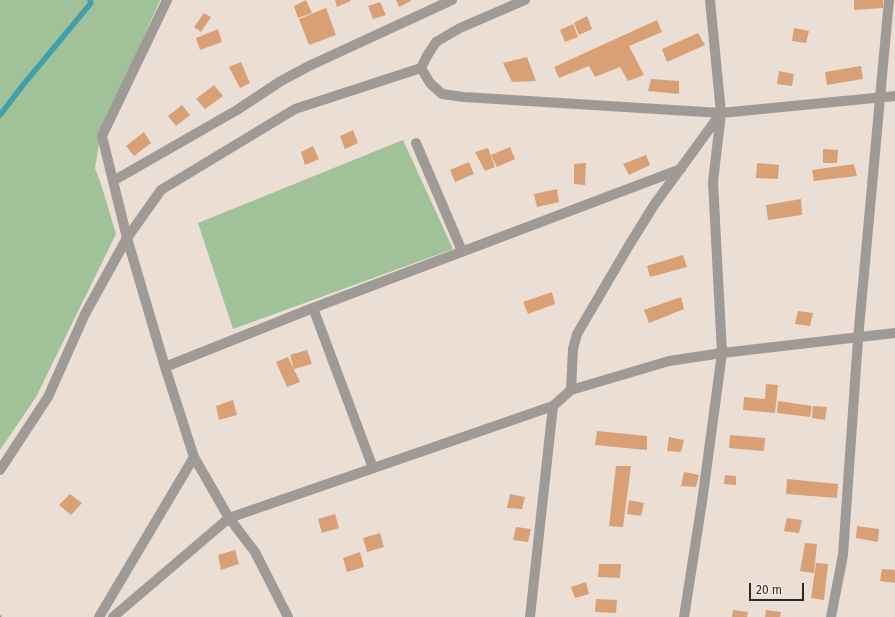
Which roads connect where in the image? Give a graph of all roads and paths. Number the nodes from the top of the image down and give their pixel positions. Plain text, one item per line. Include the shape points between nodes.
1 (167, 0) edge
2 (452, 0) edge
3 (526, 0) edge
4 (710, 0) edge
5 (889, 0) edge
6 (421, 68) junction
7 (895, 96) edge
8 (880, 98) junction
9 (721, 113) junction
10 (416, 143) dead end
11 (681, 169) junction
12 (113, 181) junction
13 (127, 238) junction
14 (462, 252) junction
15 (313, 308) junction
16 (895, 333) edge
17 (858, 338) junction
18 (722, 353) junction
19 (165, 367) junction
20 (572, 390) junction
21 (553, 406) junction
22 (194, 457) junction
23 (373, 468) junction
24 (0, 470) edge
25 (229, 518) junction
26 (99, 617) edge
27 (113, 617) edge
28 (288, 617) edge
29 (530, 617) edge
30 (684, 617) edge
31 (831, 617) edge

1 - 12 street via 102,136
2 - 12 street via 295,73 237,110
3 - 6 street via 460,28 436,42
4 - 9 street
5 - 8 street
6 - 9 street via 430,83 442,94
6 - 13 street via 295,109 161,190
7 - 8 street
8 - 9 street
8 - 17 street
9 - 11 street
9 - 18 street via 714,182
10 - 14 street
11 - 14 street
11 - 20 street via 635,235 577,334 573,349
12 - 13 street
13 - 19 street
13 - 24 street via 85,314 48,397
14 - 15 street
15 - 19 street
15 - 23 street
16 - 17 street
17 - 18 street
17 - 31 street via 843,555
18 - 20 street via 668,361
18 - 30 street
19 - 22 street
20 - 21 street
21 - 23 street
21 - 29 street
22 - 25 street
22 - 26 street
23 - 25 street
25 - 27 street
25 - 28 street via 255,552

